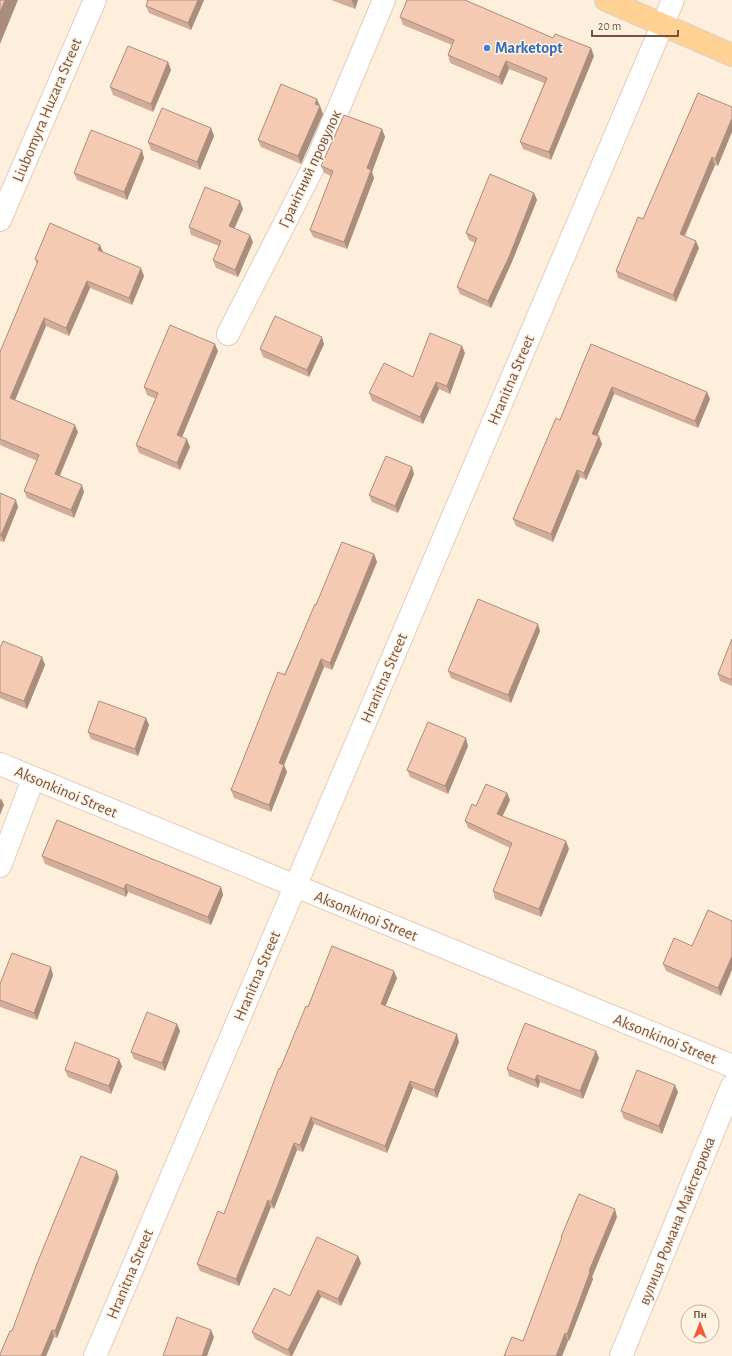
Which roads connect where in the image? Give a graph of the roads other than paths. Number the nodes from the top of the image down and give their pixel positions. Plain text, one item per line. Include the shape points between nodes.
1 (95, 0) edge
2 (384, 0) edge
3 (606, 0) edge
4 (673, 0) edge
5 (663, 25) junction
6 (732, 55) edge
7 (0, 220) edge
8 (228, 334) dead end
9 (0, 764) edge
10 (33, 779) junction
11 (0, 866) edge
12 (295, 887) junction
13 (732, 1066) edge
14 (732, 1086) edge
15 (95, 1356) edge
16 (621, 1356) edge

1 - 7 street, Liubomyra Huzara Street
2 - 8 street, Гранітний провулок via 317,160
3 - 5 main road
4 - 5 street, Hranitna Street
5 - 6 main road
5 - 12 street, Hranitna Street
9 - 10 street, Aksonkinoi Street
10 - 11 street
10 - 12 street, Aksonkinoi Street
12 - 13 street, Aksonkinoi Street
12 - 15 street, Hranitna Street
14 - 16 street, вулиця Романа Майстерюка

